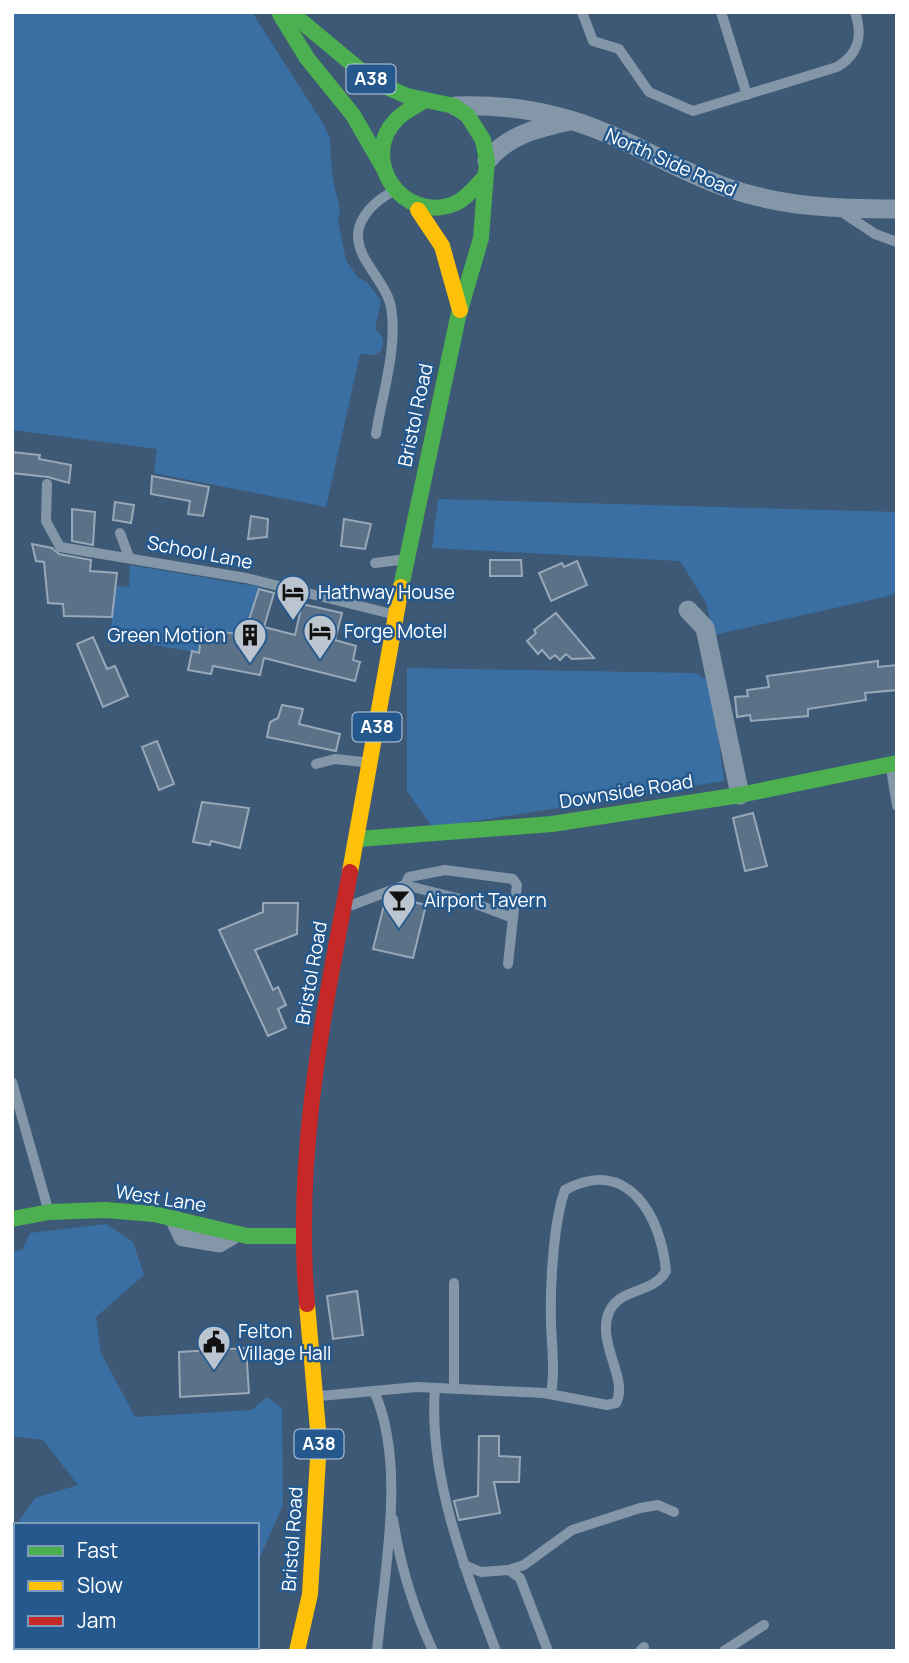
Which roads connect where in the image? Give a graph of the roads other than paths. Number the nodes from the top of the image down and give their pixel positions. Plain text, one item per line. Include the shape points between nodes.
1 (279, 12) edge
2 (290, 12) edge
3 (582, 12) edge
4 (722, 12) edge
5 (855, 12) edge
6 (747, 95) junction
7 (425, 100) junction
8 (454, 106) junction
9 (571, 121) junction
10 (383, 167) junction
11 (486, 169) junction
12 (393, 191) junction
13 (837, 209) junction
14 (897, 209) edge
15 (418, 210) junction
16 (897, 242) edge
17 (460, 310) junction
18 (376, 434) dead end
19 (47, 484) dead end
20 (120, 533) dead end
21 (129, 557) junction
22 (406, 559) junction
23 (375, 563) dead end
24 (688, 610) dead end
25 (396, 615) junction
26 (371, 763) junction
27 (893, 763) edge
28 (316, 764) dead end
29 (740, 795) junction
30 (897, 806) edge
31 (358, 839) junction
32 (405, 885) junction
33 (345, 908) junction
34 (513, 918) junction
35 (509, 964) dead end
36 (12, 1082) edge
37 (49, 1212) junction
38 (12, 1219) edge
39 (175, 1220) joint
40 (235, 1233) joint
41 (302, 1236) junction
42 (454, 1283) dead end
43 (435, 1388) junction
44 (454, 1388) junction
45 (374, 1391) junction
46 (551, 1394) junction
47 (316, 1396) junction
48 (390, 1504) junction
49 (674, 1512) dead end
50 (464, 1565) junction
51 (509, 1570) junction
52 (764, 1625) dead end
53 (297, 1651) edge
54 (377, 1651) edge
55 (433, 1651) edge
56 (496, 1651) edge
57 (548, 1651) edge
58 (724, 1651) edge

1 - 10 main road, A38 via 307,58 353,115
2 - 7 main road, A38 via 366,76 393,91
3 - 6 lane via 593,41 619,49 649,92 693,111
4 - 6 lane
5 - 6 lane via 860,33 850,59
7 - 8 main road
7 - 10 main road via 409,106 388,125
8 - 9 street, North Side Road via 489,104
8 - 11 main road via 475,127
9 - 11 street via 520,134 501,146
9 - 13 street, North Side Road via 727,188 777,202
10 - 12 main road
11 - 15 main road via 461,201 436,210
11 - 17 main road, Bristol Road / A38 via 481,238
12 - 15 main road
12 - 18 lane via 367,213 358,234 364,256 386,293 392,321
13 - 14 street, North Side Road
13 - 16 lane via 875,234
15 - 17 main road, Bristol Road / A38 via 442,246
17 - 22 main road, Bristol Road / A38
19 - 21 lane, School Lane via 46,521 60,547
20 - 21 lane
21 - 25 lane, School Lane
22 - 23 lane
22 - 25 main road, Bristol Road / A38
24 - 29 street via 705,628
25 - 26 main road, Bristol Road / A38
26 - 28 lane via 335,758
26 - 31 main road, Bristol Road / A38
27 - 29 main road, Downside Road
27 - 30 lane
29 - 31 main road, Downside Road via 552,824
31 - 33 main road, Bristol Road / A38
32 - 33 lane
32 - 34 lane
32 - 34 lane via 409,877 445,870 513,879 517,885
33 - 41 main road, Bristol Road / A38 via 304,1153
34 - 35 lane
36 - 37 lane
37 - 38 main road, West Lane
37 - 39 main road, West Lane via 105,1210
39 - 40 street via 183,1237 219,1243
40 - 41 main road
41 - 47 main road, Bristol Road / A38
42 - 44 lane
43 - 44 lane
43 - 45 lane
43 - 50 lane via 432,1424
44 - 46 lane
45 - 47 lane
45 - 48 lane via 388,1431
46 - 46 lane via 607,1405 616,1402 621,1395 608,1350 609,1312 616,1301 661,1280 666,1271 646,1208 619,1181 582,1181 565,1190 558,1209
47 - 53 main road, Bristol Road / A38 via 316,1515 310,1594
48 - 54 lane
48 - 55 lane via 398,1554 417,1617
49 - 51 lane via 658,1505 640,1507 572,1530 524,1565
50 - 51 lane via 481,1572
50 - 56 lane
51 - 57 lane via 520,1578
52 - 58 lane

